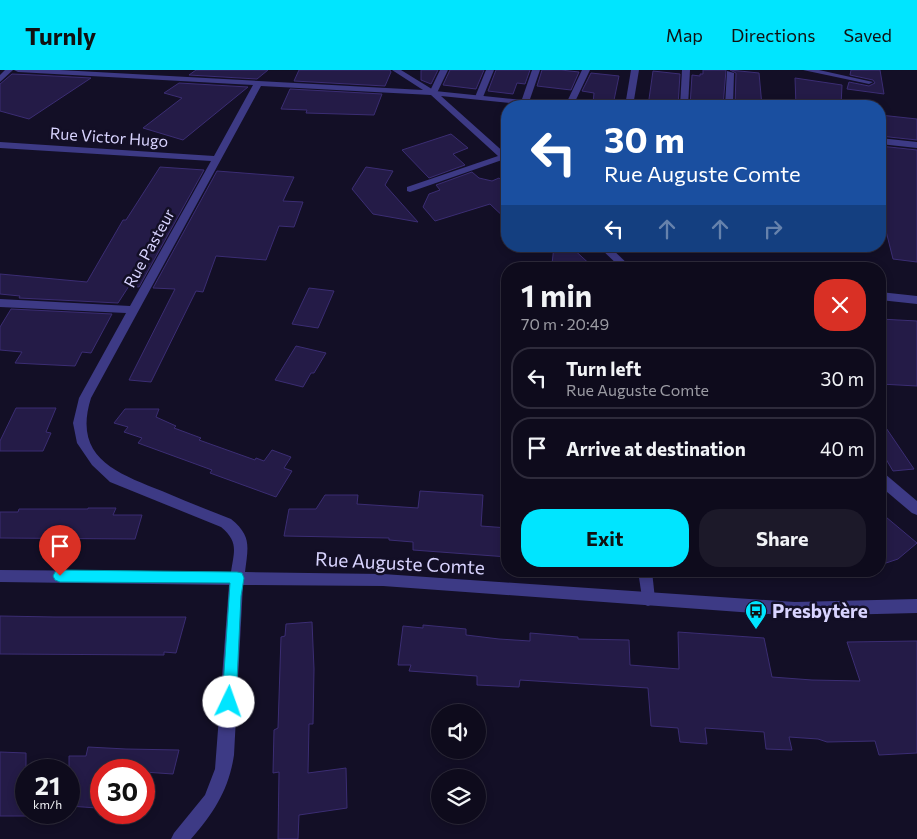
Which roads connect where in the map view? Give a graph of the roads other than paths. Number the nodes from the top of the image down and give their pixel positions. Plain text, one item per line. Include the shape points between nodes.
1 (9, 70) edge
2 (18, 70) edge
3 (396, 70) edge
4 (444, 70) edge
5 (490, 70) edge
6 (536, 70) edge
7 (586, 70) edge
8 (635, 70) edge
9 (681, 70) edge
10 (686, 70) edge
11 (806, 70) edge
12 (825, 72) edge
13 (730, 73) dead end
14 (0, 80) edge
15 (869, 82) dead end
16 (258, 84) junction
17 (433, 93) junction
18 (479, 97) junction
19 (507, 100) edge
20 (526, 100) edge
21 (571, 100) edge
22 (630, 100) edge
23 (684, 100) edge
24 (729, 100) edge
25 (886, 142) edge
26 (0, 145) edge
27 (917, 145) edge
28 (501, 154) edge
29 (216, 159) junction
30 (501, 161) edge
31 (410, 189) dead end
32 (610, 252) edge
33 (620, 262) edge
34 (886, 297) edge
35 (917, 300) edge
36 (0, 303) edge
37 (133, 310) junction
38 (886, 483) edge
39 (917, 509) edge
40 (0, 576) edge
41 (646, 577) edge
42 (237, 578) junction
43 (648, 599) junction
44 (917, 606) edge
45 (180, 839) edge

1 - 14 street
2 - 16 street
3 - 17 street
4 - 17 street
5 - 18 street
6 - 20 street
7 - 21 street
8 - 22 street
9 - 10 street
10 - 23 street
11 - 12 street
12 - 15 street
13 - 24 street
16 - 17 street
16 - 29 street, Rue Pasteur
17 - 18 street
17 - 28 street
18 - 19 street
25 - 27 street
26 - 29 street, Rue Victor Hugo
29 - 37 street, Rue Pasteur
30 - 31 street
32 - 33 street
34 - 35 street
36 - 37 street, Rue Pasteur
37 - 42 street via 85,398 78,421 80,437 94,459 115,478 216,518 233,528 238,533 241,549
38 - 39 street
40 - 42 street, Rue Auguste Comte
41 - 43 street
42 - 43 street, Rue Auguste Comte via 400,581
42 - 45 street via 223,774 212,801
43 - 44 street, Rue Auguste Comte via 803,609

